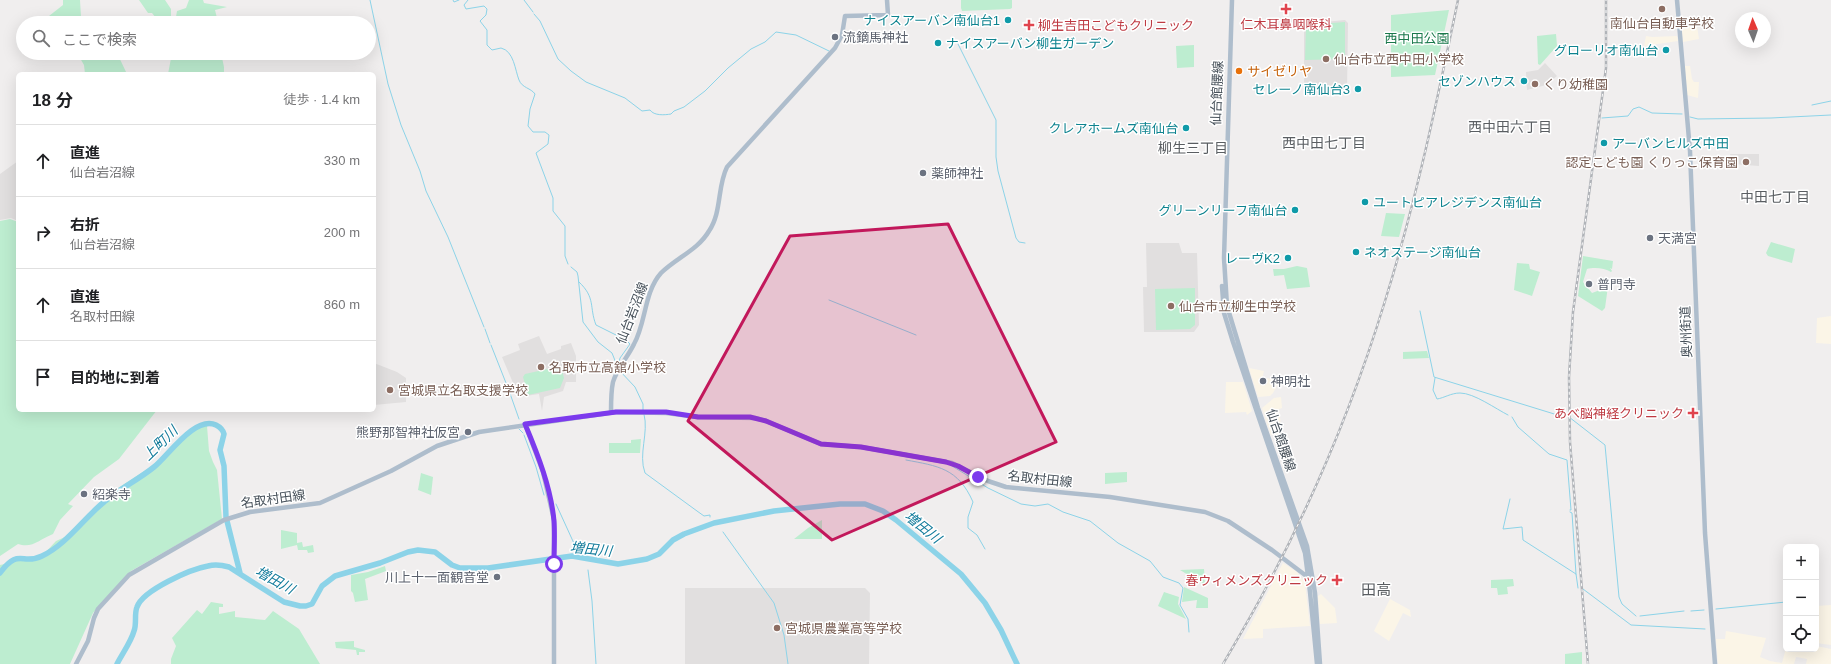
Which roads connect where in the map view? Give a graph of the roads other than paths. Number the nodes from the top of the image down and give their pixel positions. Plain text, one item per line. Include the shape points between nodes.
1 (887, 0) edge
2 (1232, 0) edge
3 (1677, 0) edge
4 (1224, 258) junction
5 (611, 412) junction
6 (525, 424) junction
7 (1308, 566) junction
8 (1298, 569) junction
9 (1311, 580) junction
10 (76, 664) edge
11 (554, 664) edge
12 (1316, 664) edge
13 (1320, 664) edge
14 (1715, 664) edge

1 - 5 main road, 仙台岩沼線 via 888,15 845,16 842,35 835,48 732,160 724,174 717,212 711,228 657,280 635,344 619,368 612,388
2 - 4 main road, 仙台館腰線
3 - 14 main road, 奥州街道 via 1688,133 1705,533
4 - 7 main road, 仙台館腰線 via 1222,293 1225,314
4 - 9 main road, 仙台館腰線 via 1225,297 1229,316 1258,408 1307,546
5 - 6 main road
5 - 8 main road, 名取村田線 via 761,419 821,444 861,447 952,463 1006,487 1110,497 1205,512 1228,521
6 - 10 main road, 名取村田線 via 479,432 443,444 320,504 250,512 227,518 129,575 98,609 88,641
6 - 11 main road via 543,472 554,520
7 - 8 main road
7 - 9 main road, 仙台館腰線
8 - 9 main road, 名取村田線
9 - 12 main road
9 - 13 main road

